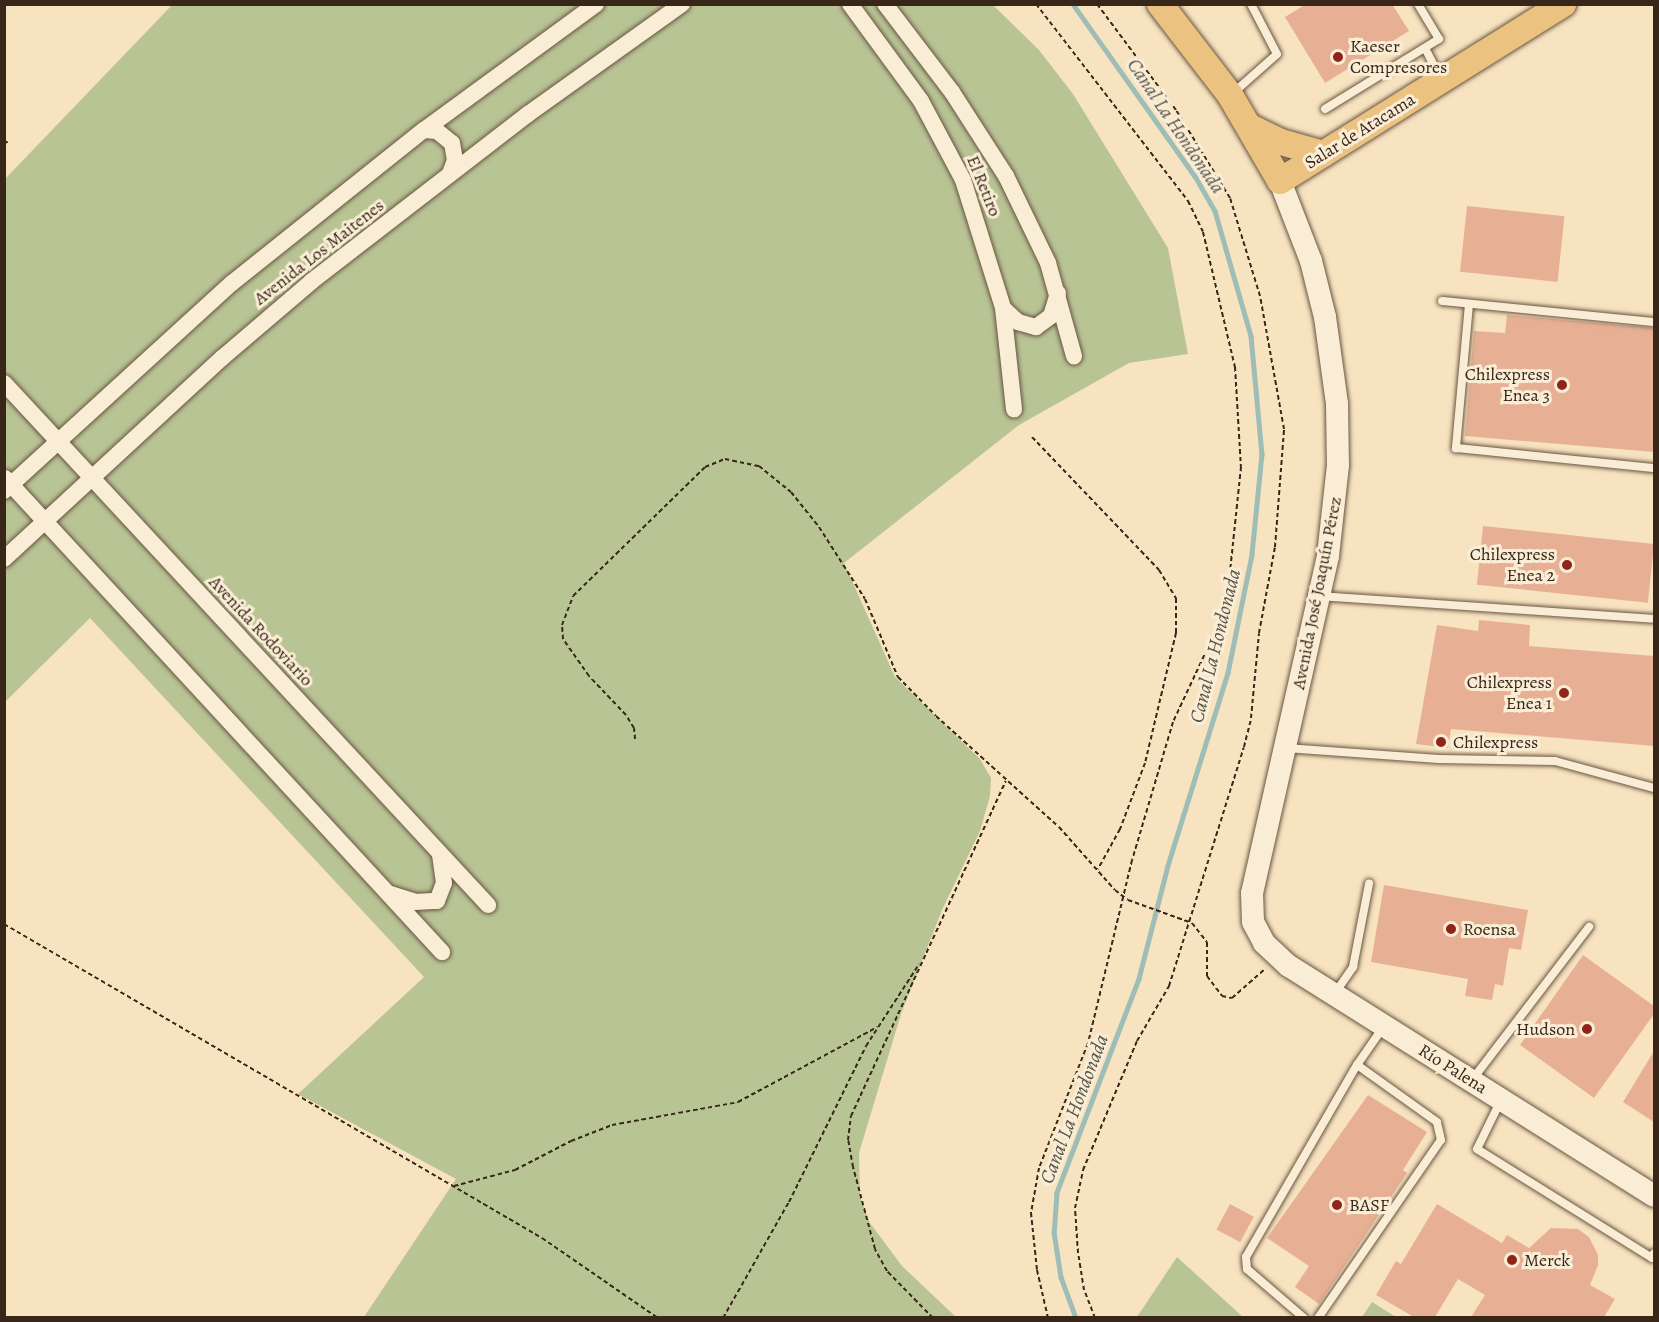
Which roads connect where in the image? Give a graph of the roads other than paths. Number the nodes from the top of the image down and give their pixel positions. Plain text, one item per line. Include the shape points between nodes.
1 (596, 4) edge
2 (682, 4) edge
3 (850, 4) edge
4 (885, 4) edge
5 (1160, 4) edge
6 (1251, 4) edge
7 (1418, 4) edge
8 (1563, 4) edge
9 (1425, 48) junction
10 (1441, 81) junction
11 (1230, 95) junction
12 (1325, 109) dead end
13 (1252, 128) junction
14 (424, 130) junction
15 (1323, 154) junction
16 (450, 174) junction
17 (1280, 181) junction
18 (1058, 292) junction
19 (1442, 301) dead end
20 (1469, 304) junction
21 (1003, 308) junction
22 (1654, 322) edge
23 (1074, 356) dead end
24 (4, 382) edge
25 (1014, 409) dead end
26 (58, 441) junction
27 (1654, 468) edge
28 (93, 478) junction
29 (7, 484) edge
30 (45, 521) junction
31 (4, 559) edge
32 (1319, 596) junction
33 (1654, 619) edge
34 (1285, 748) junction
35 (1654, 788) edge
36 (440, 854) junction
37 (1368, 884) dead end
38 (390, 894) junction
39 (488, 905) dead end
40 (1589, 927) dead end
41 (1259, 934) joint
42 (442, 952) dead end
43 (1335, 994) junction
44 (1384, 1025) junction
45 (1357, 1065) junction
46 (1472, 1080) junction
47 (1502, 1100) junction
48 (1654, 1196) edge
49 (1654, 1254) edge
50 (1304, 1317) edge
51 (1318, 1317) edge

1 - 14 street, Avenida Los Maitenes
2 - 16 street, Avenida Los Maitenes
3 - 21 street, El Retiro via 903,74 951,154 973,207
4 - 18 street, El Retiro via 990,147 1036,233
5 - 11 main road, Avenida José Joaquín Pérez
6 - 11 lane via 1277,54
7 - 9 lane via 1439,39
8 - 10 main road, Salar de Atacama
9 - 10 lane
9 - 12 lane
10 - 15 main road, Salar de Atacama
11 - 13 main road, Avenida José Joaquín Pérez
13 - 15 main road via 1281,142
13 - 17 main road, Avenida José Joaquín Pérez
14 - 16 street via 437,131 452,143 455,160
14 - 26 street, Avenida Los Maitenes via 232,283
15 - 17 main road, Salar de Atacama
16 - 28 street, Avenida Los Maitenes via 260,324
17 - 32 main road, Avenida José Joaquín Pérez via 1311,261 1334,374 1337,489
18 - 21 street via 1051,316 1036,327 1018,322
18 - 23 street, El Retiro
19 - 20 lane
20 - 22 lane
20 - 27 lane via 1456,448
21 - 25 street, El Retiro
24 - 26 street, Avenida Rodoviario
26 - 28 street, Avenida Rodoviario
26 - 29 street, Avenida Los Maitenes
28 - 30 street, Avenida Los Maitenes
28 - 36 street, Avenida Rodoviario
29 - 30 street
30 - 31 street, Avenida Los Maitenes
30 - 38 street
32 - 33 lane
32 - 34 main road, Avenida José Joaquín Pérez
34 - 35 lane via 1439,759 1555,761
34 - 41 main road, Avenida José Joaquín Pérez via 1251,900
36 - 38 street via 444,883 437,901 415,902
36 - 39 street, Avenida Rodoviario
37 - 43 lane via 1353,967
38 - 42 street
40 - 46 lane
41 - 43 main road, Río Palena via 1276,956
43 - 44 main road, Río Palena
44 - 45 lane
44 - 46 main road, Río Palena
45 - 50 lane via 1246,1257 1247,1269
45 - 51 lane via 1437,1122 1441,1140
46 - 47 main road, Río Palena
47 - 48 main road, Río Palena
47 - 49 lane via 1477,1149 1652,1258

